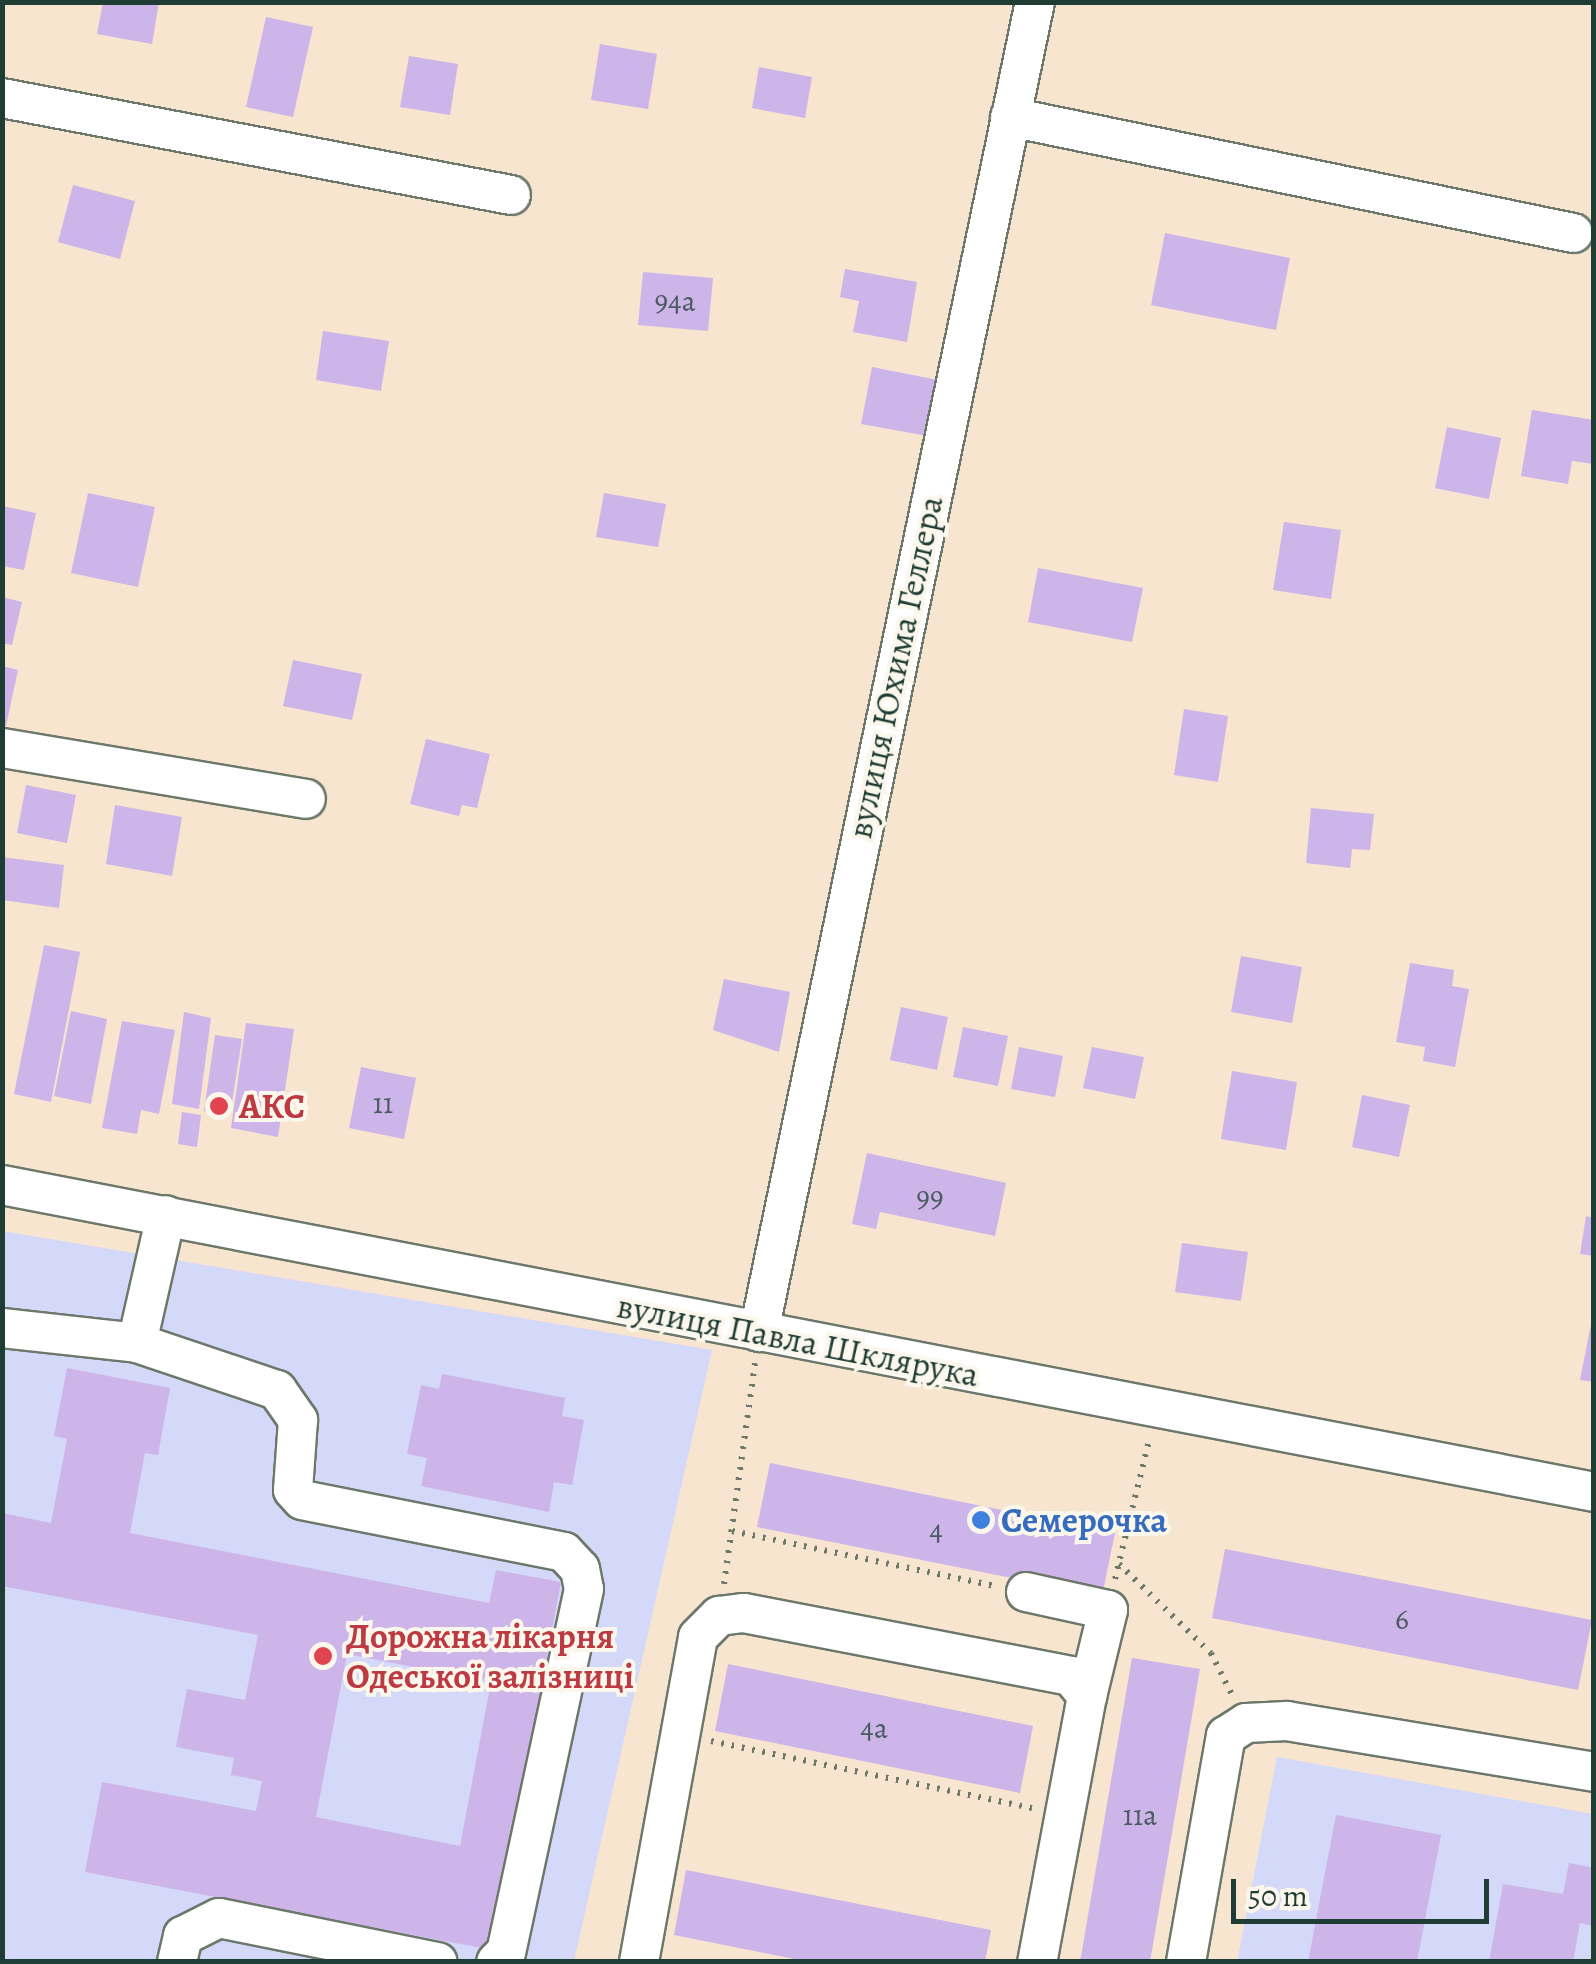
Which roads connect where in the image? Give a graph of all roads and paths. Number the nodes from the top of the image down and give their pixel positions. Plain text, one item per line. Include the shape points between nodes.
1 (1034, 2) edge
2 (2, 98) edge
3 (1010, 117) junction
4 (510, 196) dead end
5 (1573, 233) dead end
6 (2, 748) edge
7 (306, 798) dead end
8 (2, 1185) edge
9 (166, 1216) junction
10 (2, 1328) edge
11 (759, 1332) junction
12 (137, 1343) junction
13 (1156, 1412) junction
14 (1594, 1492) edge
15 (732, 1531) junction
16 (1119, 1564) junction
17 (1026, 1592) joint
18 (1108, 1610) junction
19 (720, 1616) junction
20 (1087, 1696) junction
21 (1246, 1723) junction
22 (680, 1734) junction
23 (1594, 1772) edge
24 (1065, 1815) junction
25 (177, 1962) edge
26 (438, 1962) edge
27 (496, 1962) edge
28 (640, 1962) edge
29 (1037, 1962) edge
30 (1186, 1962) edge

1 - 3 street, вулиця Юхима Геллера
2 - 4 street
3 - 5 street
3 - 11 street, вулиця Юхима Геллера
6 - 7 street
8 - 9 street, вулиця Павла Шклярука
9 - 11 street, вулиця Павла Шклярука
9 - 12 street
10 - 12 street
11 - 13 street, вулиця Павла Шклярука
11 - 15 path
12 - 27 street via 276,1390 291,1403 298,1420 293,1490 302,1500 564,1552 580,1569 580,1608 506,1952
13 - 14 street, вулиця Павла Шклярука
13 - 16 path
15 - 17 path
15 - 19 path
16 - 18 path
16 - 21 path via 1210,1653
17 - 18 street
18 - 20 street
19 - 20 street via 744,1613 1072,1676
19 - 22 street via 698,1637
20 - 24 street
21 - 23 street via 1287,1722
21 - 30 street via 1226,1736
22 - 24 path
22 - 28 street
24 - 29 street
25 - 26 street via 183,1936 219,1918

